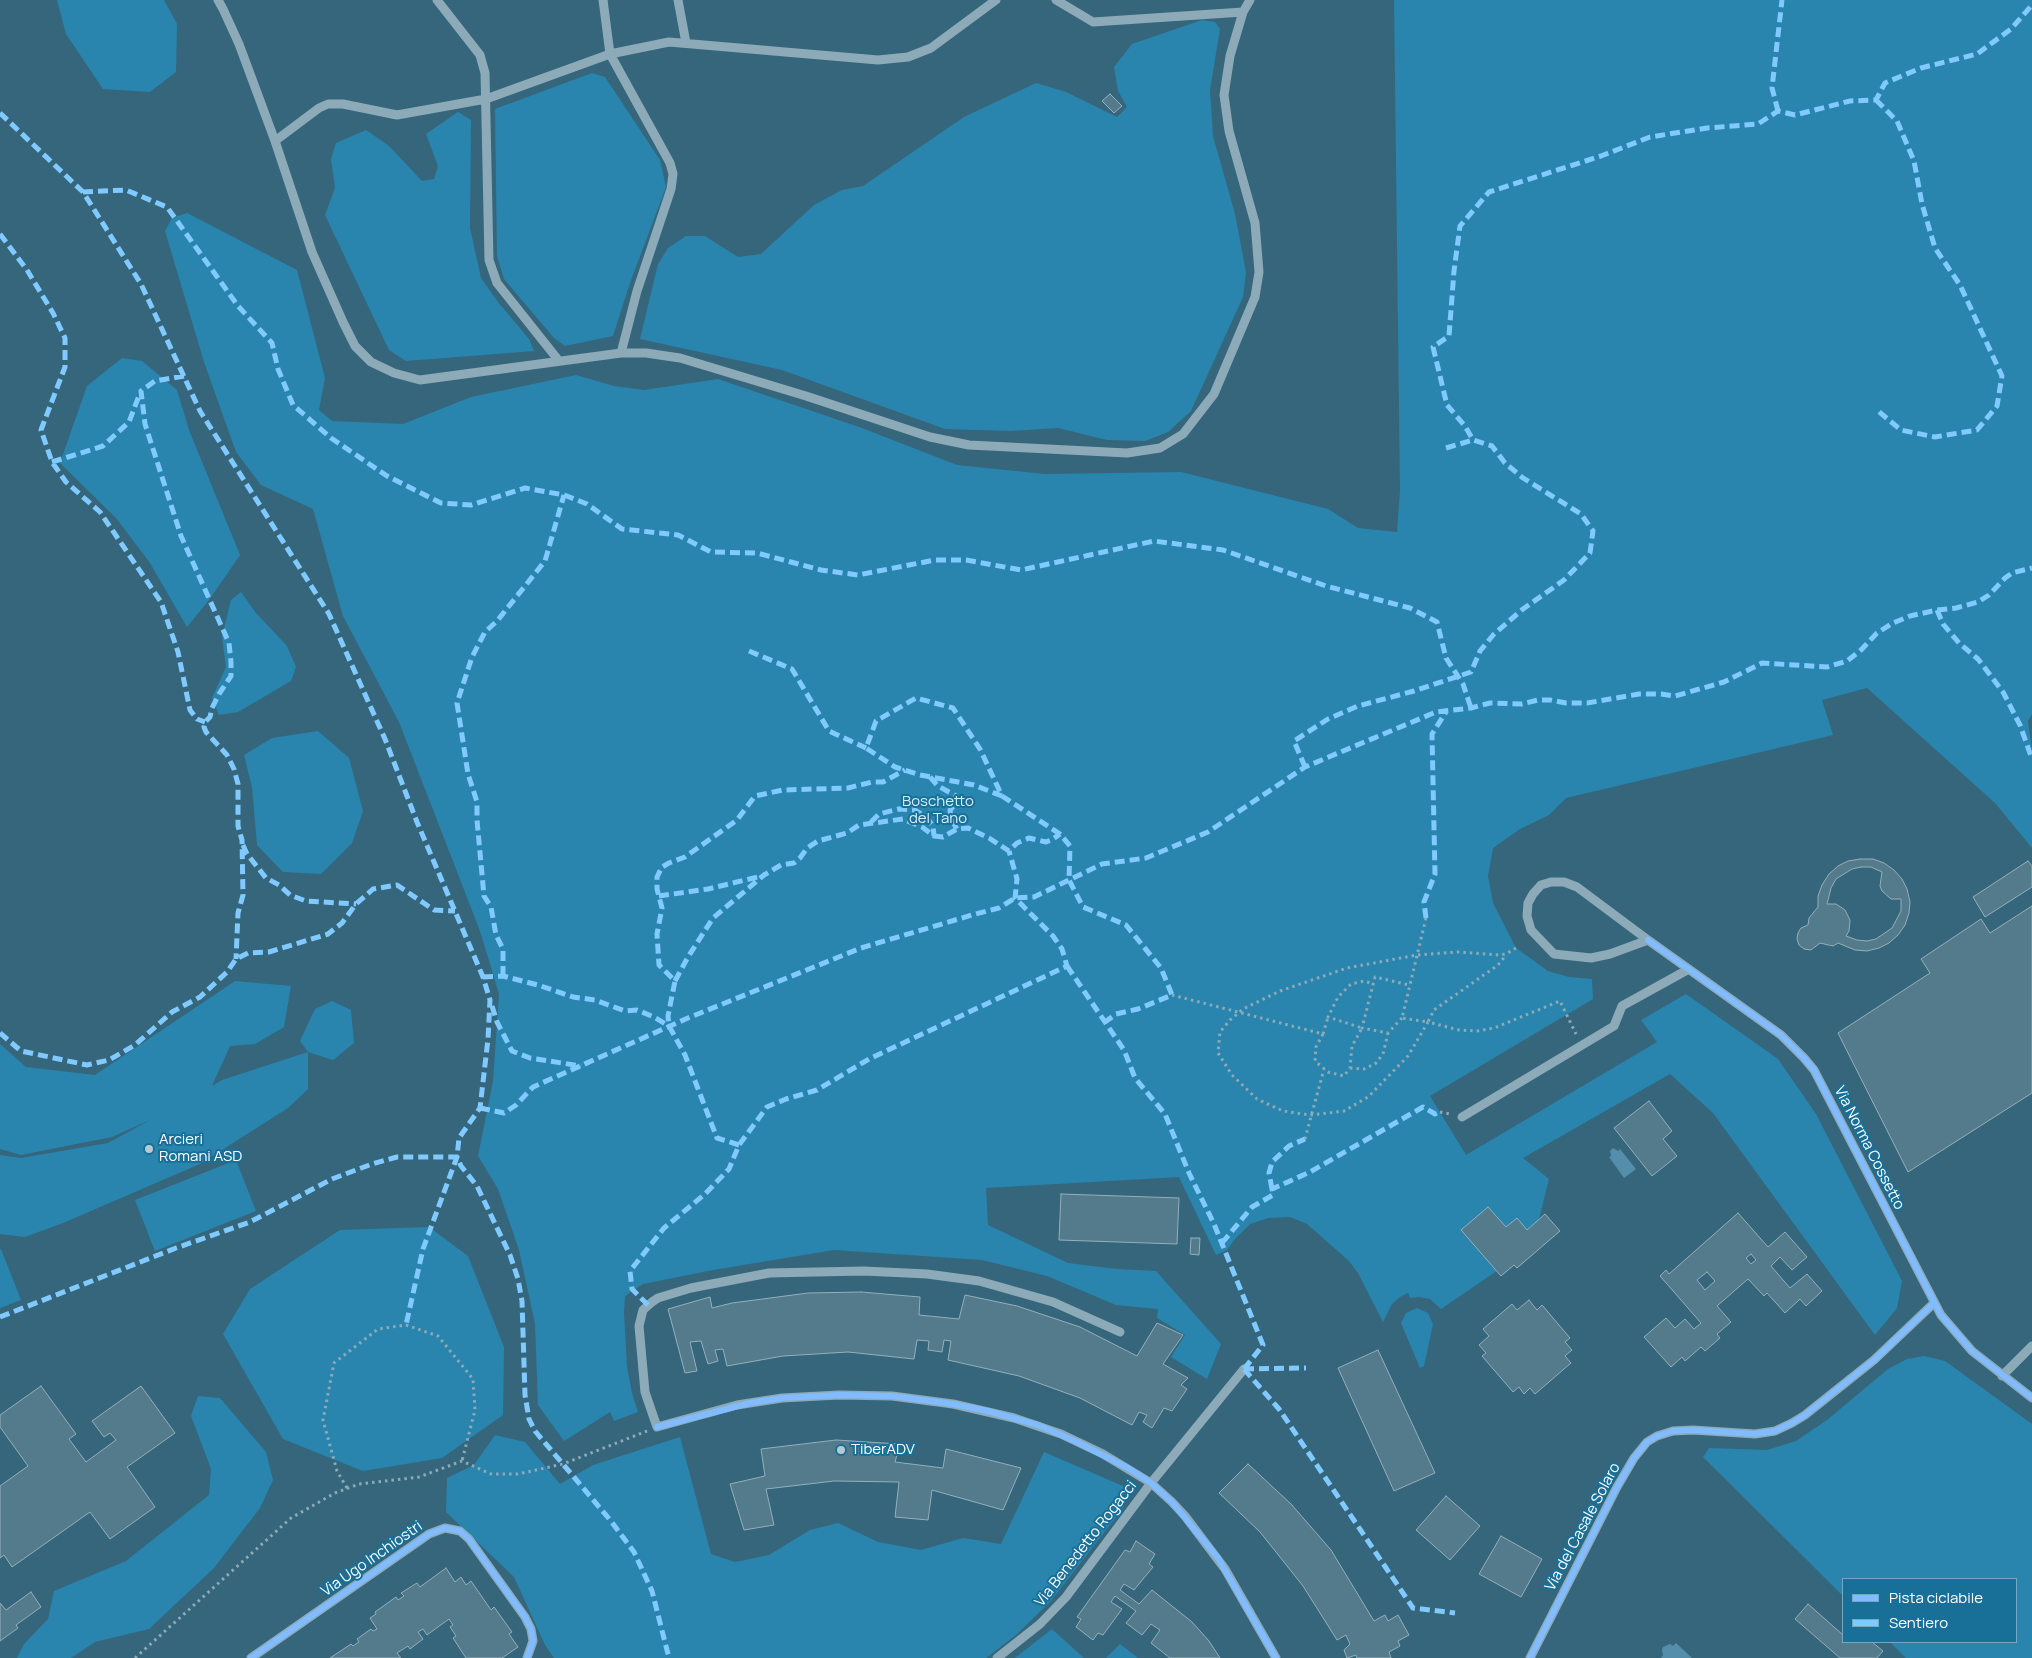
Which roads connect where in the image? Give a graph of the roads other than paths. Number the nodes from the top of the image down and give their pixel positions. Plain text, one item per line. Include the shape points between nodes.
1 (218, 0) edge
2 (437, 0) edge
3 (603, 0) edge
4 (678, 0) edge
5 (996, 0) edge
6 (1056, 0) edge
7 (1250, 0) edge
8 (1243, 12) junction
9 (686, 43) junction
10 (610, 54) junction
11 (486, 100) junction
12 (275, 141) junction
13 (621, 353) junction
14 (559, 361) junction
15 (1648, 940) junction
16 (1689, 970) junction
17 (1462, 1117) dead end
18 (1934, 1303) junction
19 (1120, 1332) dead end
20 (2032, 1346) edge
21 (1244, 1369) dead end
22 (2002, 1376) junction
23 (2032, 1398) edge
24 (1151, 1483) junction
25 (251, 1658) edge
26 (527, 1658) edge
27 (997, 1658) edge
28 (1276, 1658) edge
29 (1530, 1658) edge

1 - 12 street via 239,44
2 - 11 street via 480,55 485,73
3 - 10 street
4 - 9 street
5 - 9 street via 931,48 908,57 878,60
6 - 8 street via 1093,22
7 - 8 street
8 - 13 street via 1230,56 1224,95 1229,131 1254,222 1259,272 1255,297 1214,394 1183,434 1160,448 1127,454 969,445 930,437 680,358
9 - 10 street via 669,42
10 - 11 street
10 - 13 street via 673,174
11 - 12 street via 396,115 328,104
11 - 14 street via 488,260 496,283
12 - 14 street via 312,252 355,346 371,362 420,380
13 - 14 street
15 - 15 street, Via Norma Cossetto via 1577,887 1564,882 1540,886 1528,903 1531,930 1554,954 1591,958
15 - 16 street, Via Norma Cossetto
16 - 17 street via 1622,1006 1614,1026
16 - 18 street, Via Norma Cossetto via 1781,1035 1814,1070
18 - 22 street, Via Norma Cossetto via 1966,1344
18 - 29 street, Via del Casale Solaro via 1874,1360 1792,1423 1775,1431 1755,1434 1673,1431 1647,1442 1617,1487
19 - 24 street via 1053,1302 987,1283 904,1272 774,1273 728,1280 658,1298 643,1310 639,1326 645,1392 657,1427 736,1405 782,1398 857,1395 921,1399 988,1411 1038,1425 1095,1451
20 - 22 street
21 - 24 street, Via Benedetto Rogacci
22 - 23 street, Via Norma Cossetto
24 - 27 street, Via Benedetto Rogacci via 1058,1606
24 - 28 street via 1176,1507 1218,1558
25 - 26 street, Via Ugo Inchiostri via 429,1534 445,1528 460,1532 469,1539 525,1617 533,1641

